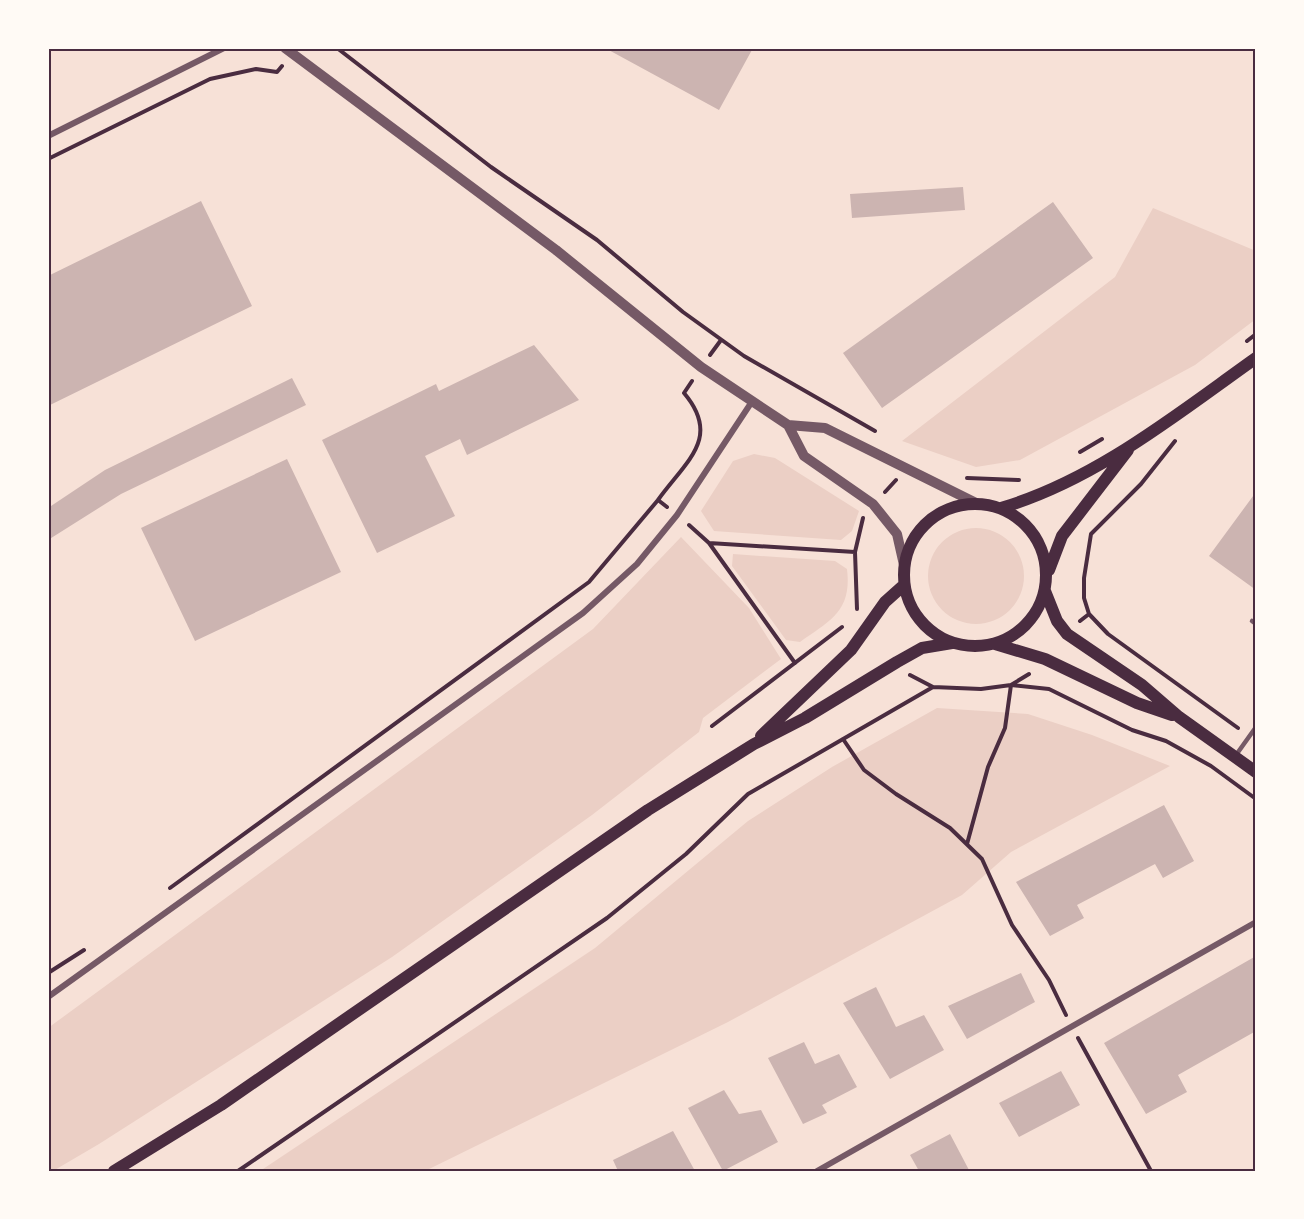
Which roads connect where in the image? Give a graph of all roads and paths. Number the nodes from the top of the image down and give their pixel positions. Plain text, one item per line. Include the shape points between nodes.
1 (224, 48) edge
2 (337, 48) edge
3 (288, 50) edge
4 (48, 135) edge
5 (48, 159) edge
6 (1256, 334) edge
7 (721, 340) junction
8 (1237, 348) dead end
9 (1256, 358) edge
10 (701, 367) junction
11 (754, 400) junction
12 (788, 425) junction
13 (878, 432) dead end
14 (1113, 433) dead end
15 (1181, 437) dead end
16 (1131, 447) junction
17 (1072, 456) dead end
18 (906, 470) junction
19 (958, 474) dead end
20 (1029, 477) dead end
21 (658, 500) junction
22 (976, 503) junction
23 (873, 504) junction
24 (1001, 508) junction
25 (677, 515) junction
26 (709, 543) junction
27 (855, 552) junction
28 (904, 565) junction
29 (1047, 576) junction
30 (904, 585) junction
31 (1045, 591) junction
32 (1089, 614) junction
33 (849, 620) dead end
34 (868, 626) junction
35 (1067, 634) junction
36 (952, 643) junction
37 (995, 644) junction
38 (1045, 659) junction
39 (897, 662) junction
40 (795, 663) junction
41 (1011, 685) junction
42 (933, 687) junction
43 (1179, 717) junction
44 (712, 726) dead end
45 (1256, 727) edge
46 (1250, 736) junction
47 (843, 739) junction
48 (754, 744) junction
49 (1234, 757) junction
50 (1256, 772) edge
51 (1256, 799) edge
52 (967, 844) junction
53 (168, 889) dead end
54 (1256, 922) edge
55 (92, 944) dead end
56 (48, 973) edge
57 (48, 997) edge
58 (1072, 1028) junction
59 (247, 1166) junction
60 (114, 1171) edge
61 (238, 1171) edge
62 (250, 1171) edge
63 (817, 1171) edge
64 (1152, 1171) edge

1 - 4 street
2 - 7 path via 491,167 597,240
3 - 5 path via 277,72 256,69 210,79
3 - 10 street via 556,250
6 - 8 path
7 - 10 path
7 - 13 path
9 - 16 main road
10 - 11 street
10 - 21 path via 684,393 696,407 702,423 701,441
11 - 12 street
11 - 25 street
12 - 18 street via 825,428
12 - 23 street via 804,456
14 - 17 path
15 - 32 path via 1091,534 1084,578
16 - 24 main road via 1028,500
16 - 29 main road via 1062,537
18 - 22 street
18 - 23 path
19 - 20 path via 996,481
21 - 25 path
21 - 53 path via 589,582
22 - 24 main road
22 - 28 main road via 936,514 909,545
23 - 27 path via 864,513
23 - 28 street via 897,534
24 - 29 main road via 1029,528 1045,559
25 - 26 path
25 - 57 street via 637,564 583,613
26 - 27 path
26 - 40 path
27 - 34 path via 856,611
28 - 30 main road
29 - 31 main road
30 - 34 main road via 885,602
30 - 36 main road via 909,604 920,621
31 - 35 main road
31 - 37 main road via 1027,624
32 - 35 path
32 - 46 path via 1108,634
33 - 40 path
34 - 48 main road via 852,650
35 - 43 main road via 1142,685
36 - 37 main road
36 - 39 main road via 922,648
37 - 38 main road
38 - 41 path
38 - 43 main road via 1137,703
39 - 42 path via 913,678
39 - 48 main road
40 - 44 path
41 - 42 path via 981,689
41 - 51 path via 1048,689 1132,730 1166,741 1211,766
41 - 52 path via 1005,728 988,767
42 - 47 path
43 - 49 main road
45 - 46 lane
46 - 49 lane
47 - 52 path via 864,770 950,828
47 - 59 path via 748,794 686,854 607,918
48 - 60 main road via 648,810 221,1105
49 - 50 main road
52 - 58 path via 982,859 1012,924 1049,981
54 - 58 street
55 - 56 path
58 - 63 street
58 - 64 path
59 - 61 path
59 - 62 path

